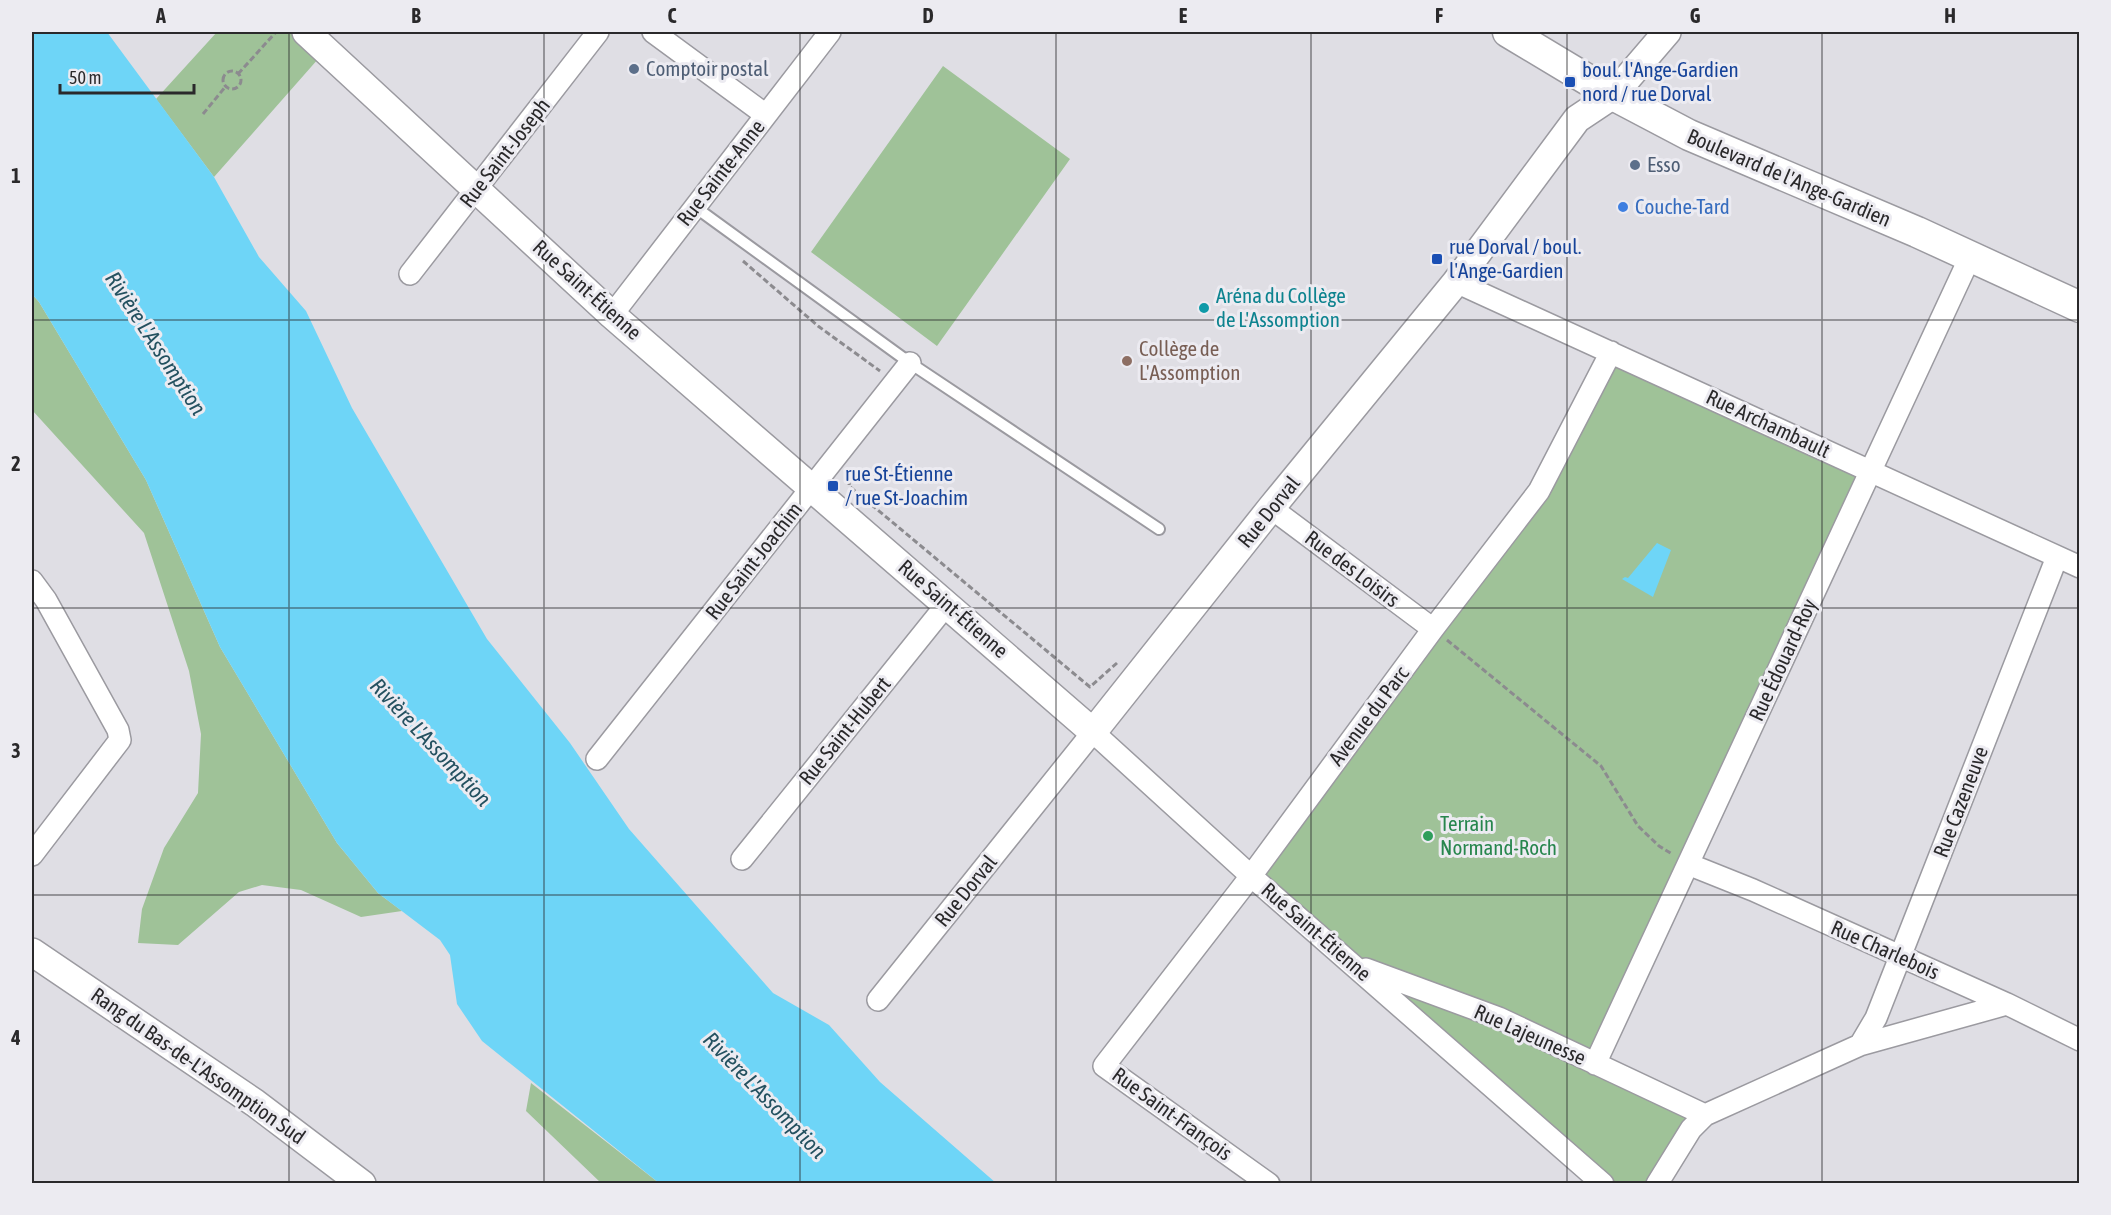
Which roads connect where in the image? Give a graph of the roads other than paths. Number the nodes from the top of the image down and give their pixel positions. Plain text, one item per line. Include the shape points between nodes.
1 (598, 32) edge
2 (653, 32) edge
3 (830, 32) edge
4 (1508, 32) edge
5 (1667, 32) edge
6 (312, 33) edge
7 (1612, 95) junction
8 (766, 115) junction
9 (478, 189) junction
10 (695, 207) junction
11 (1971, 257) junction
12 (410, 274) dead end
13 (1456, 282) junction
14 (2079, 307) edge
15 (612, 315) junction
16 (1611, 352) junction
17 (910, 363) junction
18 (1871, 472) junction
19 (812, 488) junction
20 (1272, 508) junction
21 (1159, 529) dead end
22 (2057, 557) junction
23 (2079, 567) edge
24 (32, 580) edge
25 (947, 604) junction
26 (1434, 629) junction
27 (1093, 732) junction
28 (597, 759) dead end
29 (32, 855) edge
30 (742, 859) dead end
31 (1688, 864) junction
32 (1251, 876) junction
33 (32, 952) edge
34 (1900, 957) junction
35 (1352, 964) junction
36 (878, 1000) dead end
37 (2007, 1004) junction
38 (2079, 1040) edge
39 (1860, 1045) junction
40 (1595, 1064) junction
41 (1104, 1066) joint
42 (1705, 1115) junction
43 (362, 1184) edge
44 (1269, 1184) edge
45 (1603, 1184) edge
46 (1657, 1184) edge

1 - 9 street, Rue Saint-Joseph
2 - 8 street
3 - 8 street, Rue Sainte-Anne
4 - 7 main road, Boulevard de l'Ange-Gardien
5 - 7 street, Rue Dorval
6 - 9 street, Rue Saint-Étienne
7 - 11 main road, Boulevard de l'Ange-Gardien via 1689,135
7 - 13 street, Rue Dorval via 1577,119
8 - 10 street, Rue Sainte-Anne
9 - 12 street, Rue Saint-Joseph
9 - 15 street, Rue Saint-Étienne
10 - 15 street, Rue Sainte-Anne
10 - 17 lane
11 - 14 main road, Boulevard de l'Ange-Gardien
11 - 18 street, Rue Édouard-Roy
13 - 16 street, Rue Archambault
13 - 20 street, Rue Dorval
15 - 19 street, Rue Saint-Étienne
16 - 18 street, Rue Archambault
16 - 26 street, Avenue du Parc via 1539,491
17 - 19 street, Rue Saint-Joachim
17 - 21 lane
18 - 22 street, Rue Archambault
18 - 31 street, Rue Édouard-Roy
19 - 25 street, Rue Saint-Étienne
19 - 28 street, Rue Saint-Joachim
20 - 26 street, Rue des Loisirs
20 - 27 street, Rue Dorval
22 - 23 street, Rue Archambault
22 - 34 street, Rue Cazeneuve
24 - 29 street via 70,642 120,740
25 - 27 street, Rue Saint-Étienne
25 - 30 street, Rue Saint-Hubert
26 - 32 street, Avenue du Parc
27 - 32 street, Rue Saint-Étienne
27 - 36 street, Rue Dorval
31 - 34 street, Rue Charlebois
31 - 40 street, Rue Édouard-Roy
32 - 35 street, Rue Saint-Étienne
32 - 41 street, Avenue du Parc
33 - 43 street, Rang du Bas-de-L'Assomption Sud via 255,1103
34 - 37 street, Rue Charlebois
34 - 39 street, Rue Cazeneuve via 1876,1018
35 - 40 street, Rue Lajeunesse via 1499,1018
35 - 45 street, Rue Saint-Étienne
37 - 38 street, Rue Charlebois
37 - 39 street
39 - 42 street
40 - 42 street, Rue Lajeunesse
41 - 44 street, Rue Saint-François
42 - 46 street via 1691,1129

